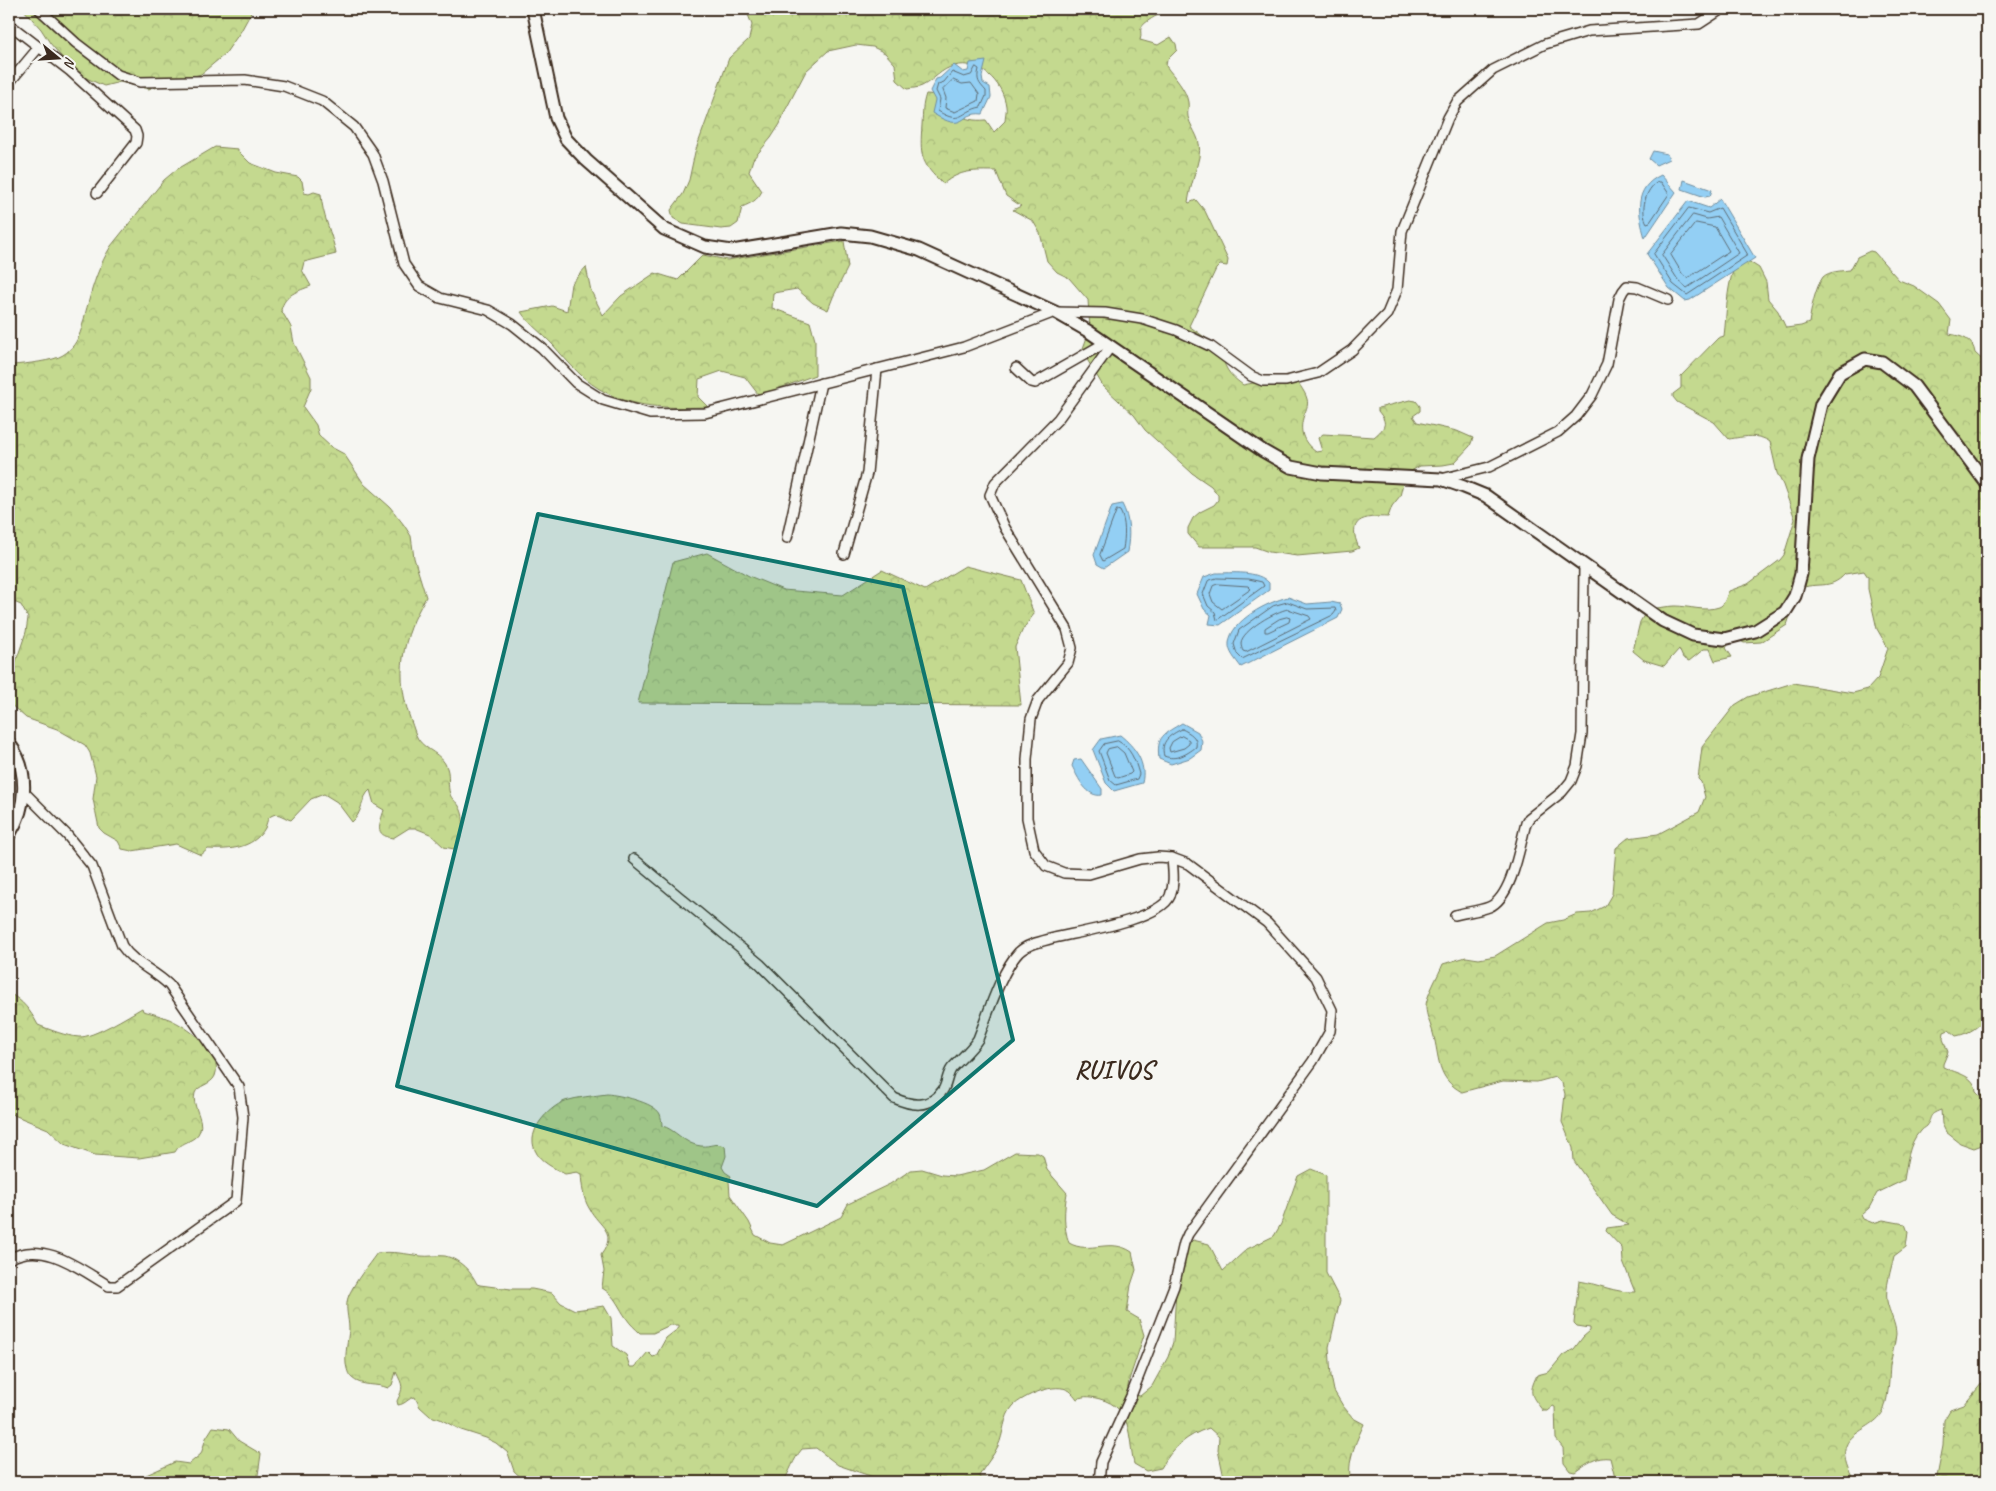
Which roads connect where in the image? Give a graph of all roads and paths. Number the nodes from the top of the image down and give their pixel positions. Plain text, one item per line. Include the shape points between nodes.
1 (39, 9) edge
2 (533, 9) edge
3 (1722, 9) edge
4 (9, 24) edge
5 (39, 47) junction
6 (9, 83) edge
7 (97, 193) dead end
8 (1668, 300) dead end
9 (1055, 312) junction
10 (1108, 344) junction
11 (1016, 368) dead end
12 (877, 369) junction
13 (820, 383) junction
14 (1441, 480) junction
15 (1987, 484) edge
16 (787, 538) dead end
17 (844, 554) dead end
18 (1584, 565) junction
19 (9, 743) edge
20 (25, 793) junction
21 (9, 835) edge
22 (1172, 858) junction
23 (634, 859) dead end
24 (1455, 915) dead end
25 (9, 1259) edge
26 (1099, 1482) edge

1 - 13 street via 76,43 118,74 140,82 245,80 284,86 322,101 354,127 373,154 404,264 419,286 440,298 488,310 512,324 542,348 576,383 603,400 650,414 705,413
2 - 9 street via 556,118 566,139 664,229 705,247 732,251 841,233 870,236 919,250
3 - 9 street via 1699,24 1589,31 1545,44 1493,70 1457,102 1402,231 1397,290 1387,314 1352,350 1318,373 1286,381 1263,382 1210,346 1159,324 1105,313
4 - 5 street
5 - 6 street
5 - 7 street via 135,130 136,143
8 - 14 street via 1627,286 1619,299 1607,364 1592,395 1576,416 1558,432 1489,467
9 - 10 street
9 - 12 street via 964,347
10 - 11 street via 1035,383
10 - 14 street via 1291,467 1322,473
10 - 22 street via 1058,419 995,483 990,495 1005,528 1067,629 1072,648 1068,663 1038,700 1031,719 1026,760 1027,818 1034,850 1046,866 1064,873 1089,874 1140,859
12 - 13 street
12 - 17 street via 867,473
13 - 16 street
14 - 18 street via 1486,496
15 - 18 street via 1914,386 1882,362 1865,358 1840,373 1821,404 1808,459 1801,574 1795,596 1785,612 1755,631 1724,639 1693,635 1663,621
18 - 24 street via 1582,734 1577,766 1562,792 1526,823 1509,881 1500,898 1489,907
19 - 20 street via 18,755
20 - 21 street
20 - 25 street via 67,835 92,866 122,946 129,956 169,985 240,1087 243,1117 236,1202 117,1286 108,1286 67,1260 48,1254 26,1252
22 - 23 street via 1174,882 1169,898 1159,908 1141,918 1038,942 1020,951 1008,967 978,1039 950,1070 943,1090 922,1106 894,1098 760,964
22 - 26 street via 1188,864 1267,923 1316,977 1332,1010 1330,1031 1313,1061 1186,1239 1174,1286 1101,1462

